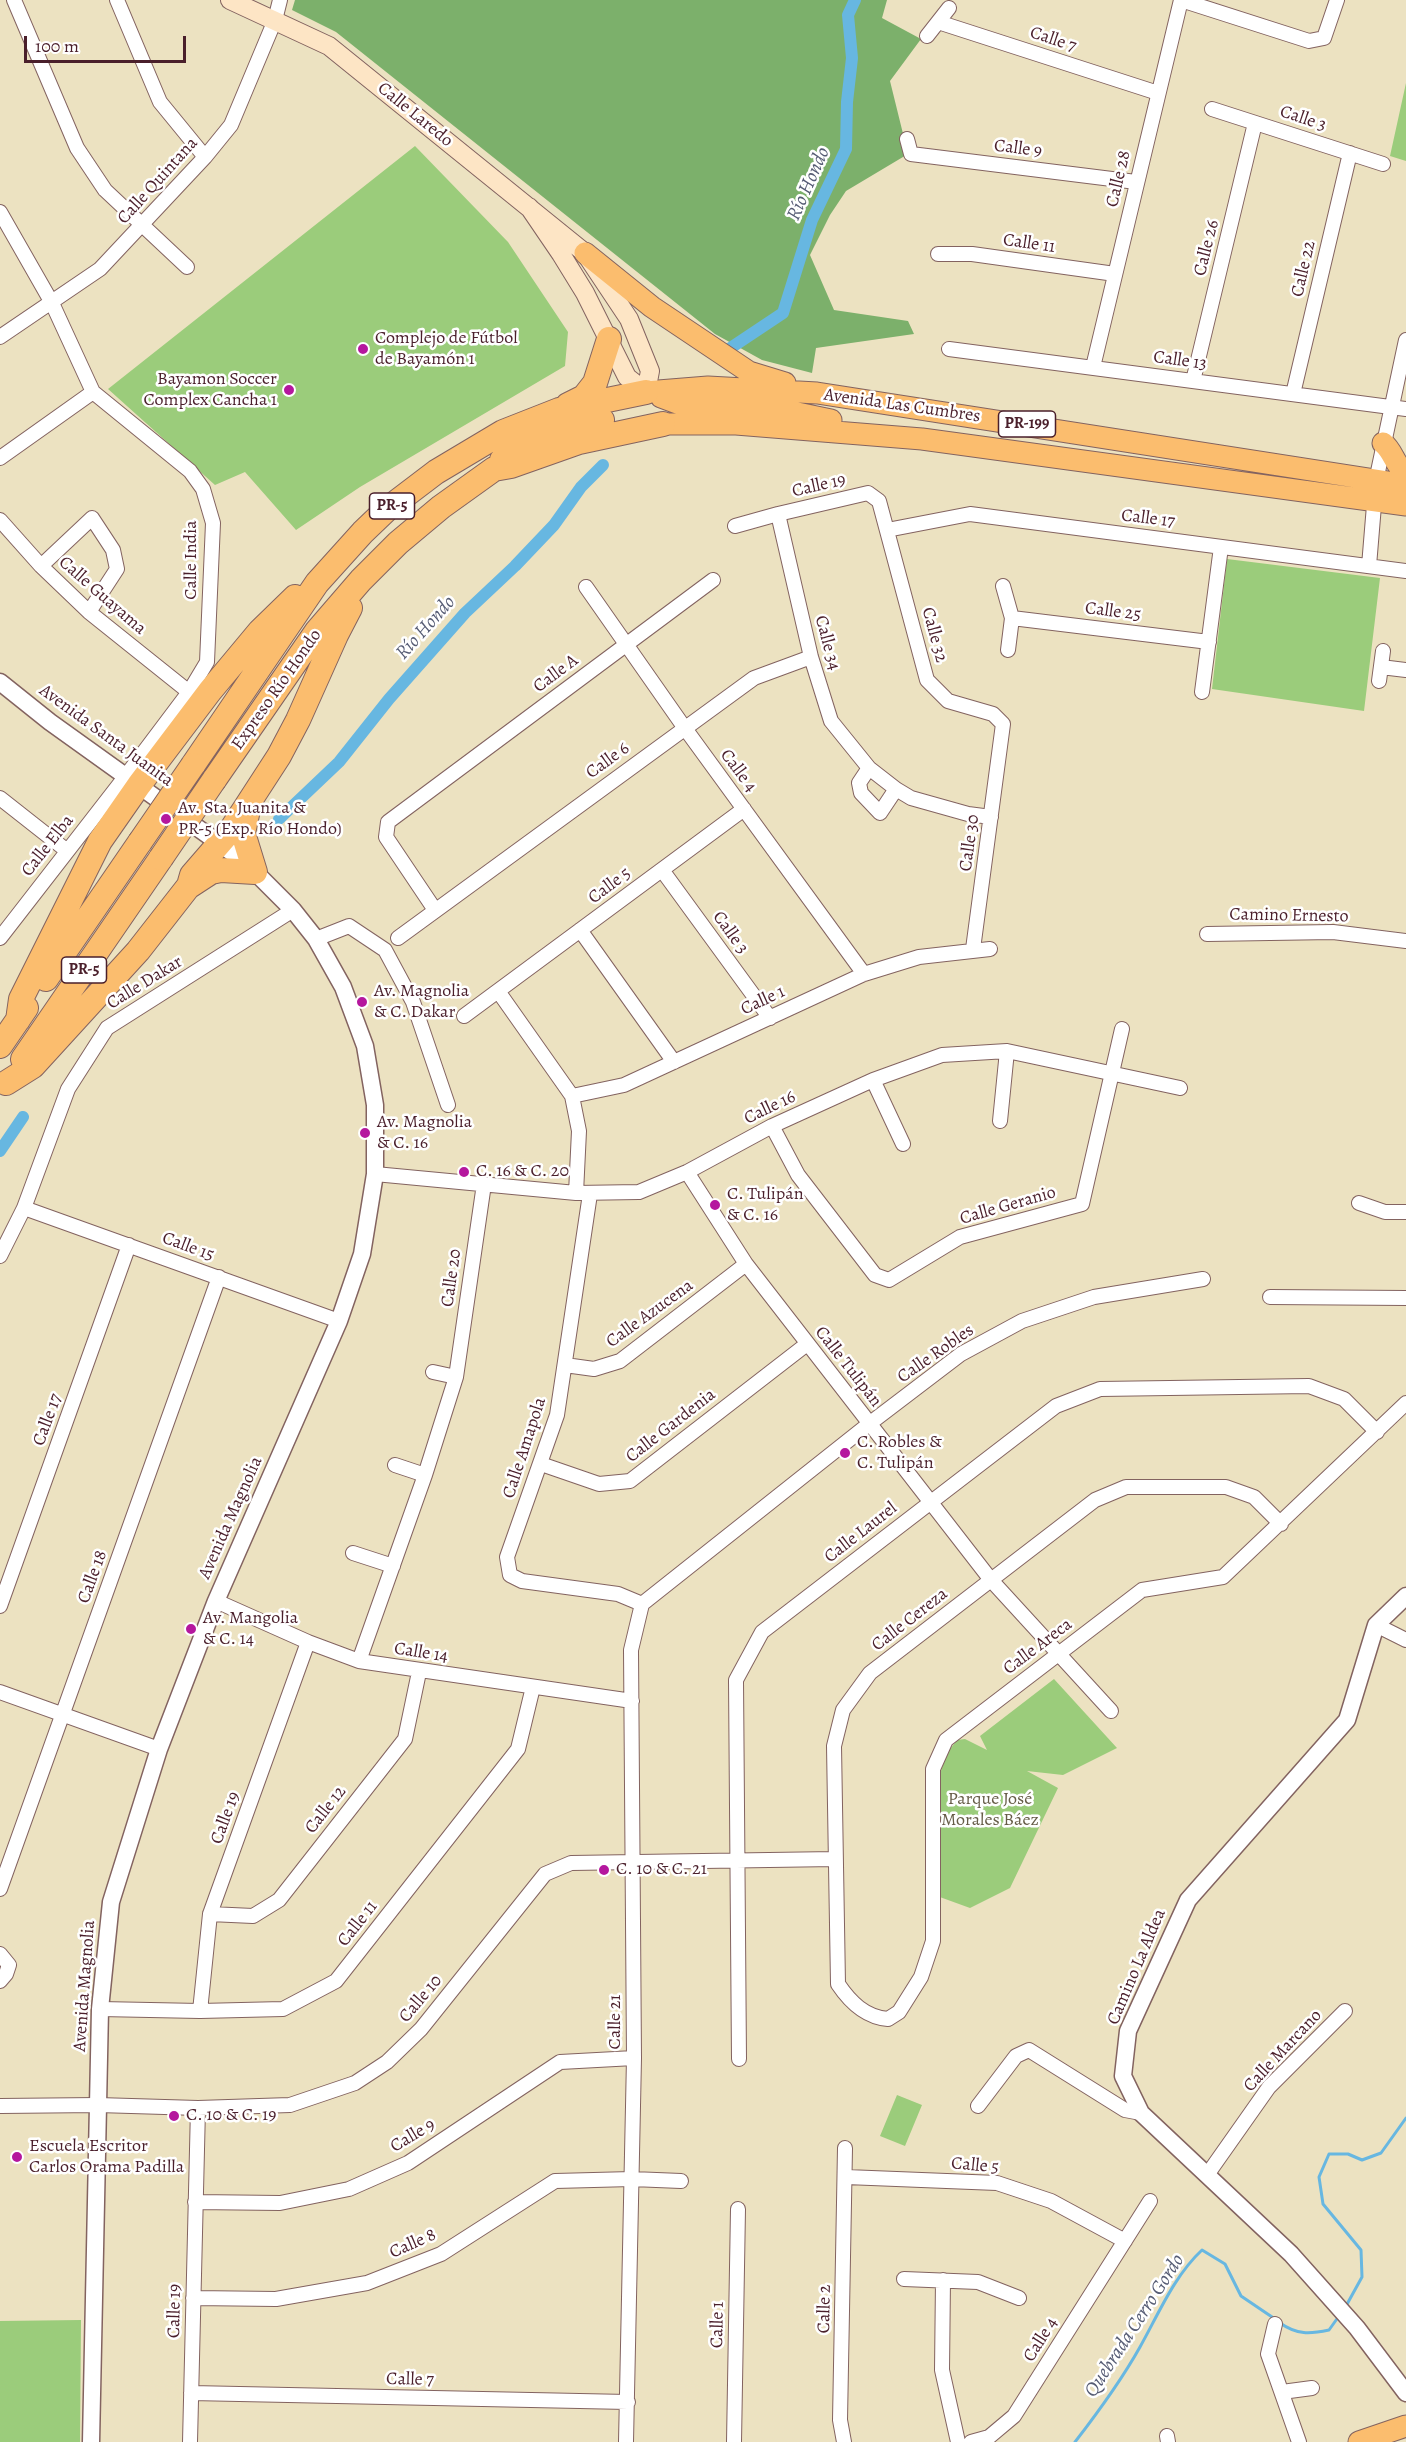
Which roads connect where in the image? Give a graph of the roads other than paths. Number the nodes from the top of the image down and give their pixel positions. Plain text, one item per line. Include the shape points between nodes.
1 (14, 0) edge
2 (117, 0) edge
3 (230, 0) edge
4 (280, 0) edge
5 (1181, 0) edge
6 (1337, 0) edge
7 (949, 8) dead end
8 (275, 20) junction
9 (938, 22) junction
10 (927, 36) dead end
11 (1158, 93) junction
12 (1212, 109) dead end
13 (1255, 123) junction
14 (907, 139) dead end
15 (1350, 153) junction
16 (205, 157) junction
17 (1383, 164) dead end
18 (1136, 182) junction
19 (529, 207) junction
20 (0, 212) edge
21 (141, 226) junction
22 (585, 253) junction
23 (938, 255) dead end
24 (187, 267) dead end
25 (1115, 274) junction
26 (52, 303) junction
27 (0, 337) edge
28 (609, 339) junction
29 (1406, 340) edge
30 (949, 349) dead end
31 (1093, 367) junction
32 (1193, 381) junction
33 (93, 392) junction
34 (646, 392) junction
35 (817, 393) junction
36 (1293, 394) junction
37 (1390, 407) junction
38 (1406, 409) edge
39 (559, 410) junction
40 (663, 424) joint
41 (922, 439) junction
42 (1383, 443) junction
43 (0, 458) edge
44 (494, 469) junction
45 (1406, 473) edge
46 (1406, 485) edge
47 (1375, 490) junction
48 (1406, 505) edge
49 (778, 514) junction
50 (0, 520) edge
51 (735, 526) dead end
52 (887, 530) junction
53 (1221, 547) junction
54 (41, 566) junction
55 (1369, 566) junction
56 (1406, 571) edge
57 (361, 580) junction
58 (713, 580) dead end
59 (317, 583) junction
60 (1004, 586) dead end
61 (586, 587) dead end
62 (89, 612) junction
63 (1012, 618) junction
64 (1209, 642) junction
65 (626, 645) junction
66 (1008, 650) dead end
67 (1383, 651) dead end
68 (811, 657) junction
69 (1406, 670) edge
70 (0, 682) edge
71 (189, 692) junction
72 (1202, 692) dead end
73 (684, 727) junction
74 (1001, 741) joint
75 (869, 768) junction
76 (132, 781) junction
77 (896, 789) junction
78 (0, 798) edge
79 (249, 805) junction
80 (744, 809) junction
81 (991, 817) junction
82 (218, 843) junction
83 (66, 850) junction
84 (662, 870) junction
85 (255, 872) junction
86 (188, 887) junction
87 (293, 910) junction
88 (435, 910) junction
89 (4, 922) edge
90 (580, 930) junction
91 (1206, 934) dead end
92 (0, 938) edge
93 (398, 938) dead end
94 (316, 939) junction
95 (1406, 941) edge
96 (990, 949) dead end
97 (973, 950) junction
98 (864, 974) junction
99 (498, 991) junction
100 (464, 1016) dead end
101 (770, 1018) junction
102 (18, 1020) junction
103 (1122, 1029) dead end
104 (0, 1046) edge
105 (1007, 1051) junction
106 (674, 1062) junction
107 (1113, 1074) junction
108 (873, 1080) junction
109 (3, 1088) edge
110 (1180, 1088) dead end
111 (572, 1096) junction
112 (448, 1105) dead end
113 (1000, 1120) dead end
114 (772, 1126) junction
115 (903, 1144) dead end
116 (687, 1172) junction
117 (375, 1174) junction
118 (484, 1184) junction
119 (583, 1194) junction
120 (1359, 1203) dead end
121 (24, 1208) junction
122 (1406, 1212) edge
123 (129, 1245) junction
124 (0, 1256) edge
125 (746, 1264) junction
126 (219, 1277) junction
127 (1203, 1279) dead end
128 (1270, 1297) dead end
129 (1406, 1298) edge
130 (339, 1321) junction
131 (807, 1344) junction
132 (565, 1365) junction
133 (433, 1372) dead end
134 (456, 1377) junction
135 (1406, 1403) edge
136 (869, 1424) junction
137 (1377, 1432) junction
138 (541, 1464) junction
139 (394, 1465) dead end
140 (425, 1475) junction
141 (930, 1502) junction
142 (1281, 1524) junction
143 (353, 1553) dead end
144 (393, 1566) junction
145 (991, 1580) junction
146 (1406, 1596) edge
147 (216, 1601) junction
148 (642, 1604) junction
149 (0, 1606) edge
150 (1376, 1625) junction
151 (1406, 1640) edge
152 (308, 1642) junction
153 (1058, 1653) junction
154 (359, 1661) junction
155 (419, 1672) junction
156 (532, 1687) junction
157 (0, 1692) edge
158 (632, 1701) junction
159 (1111, 1711) dead end
160 (63, 1714) junction
161 (159, 1749) junction
162 (835, 1859) junction
163 (736, 1861) junction
164 (633, 1862) junction
165 (0, 1889) edge
166 (210, 1914) junction
167 (0, 1954) edge
168 (0, 1981) edge
169 (100, 2009) junction
170 (864, 2010) joint
171 (1346, 2011) dead end
172 (200, 2012) junction
173 (634, 2058) junction
174 (739, 2059) dead end
175 (98, 2105) junction
176 (0, 2106) edge
177 (978, 2106) dead end
178 (198, 2108) junction
179 (1141, 2113) junction
180 (845, 2148) dead end
181 (1207, 2175) junction
182 (846, 2177) junction
183 (632, 2179) junction
184 (681, 2181) dead end
185 (1150, 2201) dead end
186 (195, 2202) junction
187 (738, 2209) dead end
188 (1125, 2241) junction
189 (904, 2279) dead end
190 (943, 2280) junction
191 (193, 2298) junction
192 (1019, 2298) dead end
193 (1275, 2325) dead end
194 (1312, 2388) dead end
195 (1282, 2392) junction
196 (191, 2393) junction
197 (1406, 2393) edge
198 (627, 2402) junction
199 (1406, 2426) edge
200 (91, 2442) edge
201 (190, 2442) edge
202 (626, 2442) edge
203 (734, 2442) edge
204 (844, 2442) edge
205 (958, 2442) edge
206 (971, 2442) edge
207 (1299, 2442) edge
208 (1359, 2442) edge

1 - 21 street via 77,147 105,190
2 - 16 street via 160,102
3 - 8 main road, Calle Laredo
4 - 8 street, Calle Quintana
5 - 6 street via 1309,41 1324,39
5 - 11 street, Calle 28
7 - 9 street
8 - 16 street, Calle Quintana via 231,125
8 - 19 main road, Calle Laredo via 329,46
9 - 10 street
9 - 11 street, Calle 7
11 - 18 street, Calle 28
12 - 13 street, Calle 3
13 - 15 street, Calle 3
13 - 32 street, Calle 26
14 - 18 street, Calle 9 via 911,154
15 - 17 street, Calle 3
15 - 36 street, Calle 22
16 - 21 street, Calle Quintana
18 - 25 street, Calle 28
19 - 22 main road, Calle Laredo
19 - 28 main road via 561,254
20 - 26 street, Calle India
21 - 24 street
21 - 26 street, Calle Quintana via 100,269
22 - 34 main road via 629,319 650,371
22 - 35 main road via 652,307 749,372
23 - 25 street, Calle 11 via 972,254
25 - 31 street, Calle 28
26 - 27 street, Calle Quintana
26 - 33 street, Calle India
28 - 34 main road via 627,377
28 - 39 highway via 590,392
29 - 37 street
30 - 31 street, Calle 13
31 - 32 street, Calle 13
32 - 36 street, Calle 13
33 - 43 street
33 - 71 street, Calle India via 190,471 203,489 213,523 207,662
34 - 35 main road, Avenida Las Cumbres / PR-199 via 708,387
34 - 39 highway, Expreso Río Hondo / PR-5
34 - 41 main road via 677,403 778,409
34 - 44 highway via 626,415 563,429 524,444 511,450
35 - 47 main road, Avenida Las Cumbres / PR-199 via 1022,423
36 - 37 street, Calle 13
37 - 38 street, Calle 13
37 - 42 street
39 - 59 highway, Expreso Río Hondo / PR-5 via 503,432 436,472 363,532
40 - 41 main road, Avenida Las Cumbres / PR-199 via 736,424
40 - 44 highway, Expreso Río Hondo / PR-5 via 597,437
41 - 47 main road, Avenida Las Cumbres / PR-199
42 - 45 main road
42 - 47 street
44 - 57 highway, Expreso Río Hondo / PR-5 via 441,507
46 - 47 main road, Avenida Las Cumbres / PR-199
47 - 48 main road, Avenida Las Cumbres / PR-199
47 - 55 street
49 - 51 street, Calle 19
49 - 52 street, Calle 19 via 868,493 879,501
49 - 68 street, Calle 34
50 - 54 street, Calle Guayama
52 - 53 street, Calle 17 via 970,514
52 - 74 street, Calle 32 via 927,680 948,701 993,714 1003,724
53 - 55 street, Calle 17
53 - 64 street
54 - 62 street, Calle Guayama
54 - 62 street via 92,518 113,550 117,569
55 - 56 street, Calle 17
57 - 79 highway via 289,738
57 - 109 highway, Expreso Río Hondo / PR-5, bridge via 298,656
58 - 65 street, Calle A
59 - 76 highway via 298,594 260,631
59 - 102 highway, Expreso Río Hondo / PR-5, bridge
60 - 63 street
61 - 65 street, Calle 4
62 - 71 street, Calle Guayama
63 - 64 street, Calle 25
63 - 66 street
64 - 72 street
65 - 73 street, Calle 4
65 - 88 street, Calle A via 388,822 386,837
67 - 69 street via 1380,674
68 - 73 street, Calle 6 via 754,678
68 - 75 street, Calle 34 via 831,721
70 - 76 street, Avenida Santa Juanita
71 - 76 street, Calle India
73 - 80 street, Calle 4
73 - 88 street, Calle 6
74 - 81 street, Calle 30
75 - 77 street, Calle 34
75 - 77 street via 859,783 861,793 880,813
76 - 82 street, Avenida Santa Juanita
76 - 83 street, Calle Elba
76 - 102 highway via 21,999
77 - 81 street, Calle 34 via 911,798
78 - 83 street
79 - 82 highway
79 - 85 highway via 243,833
80 - 84 street, Calle 5
80 - 98 street, Calle 4
81 - 97 street, Calle 30
82 - 85 street, Avenida Magnolia
82 - 86 highway via 192,875
83 - 89 street, Calle Elba
84 - 90 street, Calle 5
84 - 101 street, Calle 3
85 - 86 highway via 211,872
85 - 87 street, Avenida Magnolia
86 - 109 highway via 138,951 33,1066
87 - 94 street, Avenida Magnolia
87 - 121 street, Calle Dakar via 107,1028 68,1089
88 - 93 street, Calle 6
89 - 92 street, Calle Elba
90 - 99 street, Calle 5
90 - 106 street
91 - 95 street, Camino Ernesto via 1333,932
94 - 112 street via 349,926 386,950 413,1002
94 - 117 street, Avenida Magnolia via 344,987 365,1046 375,1105
96 - 97 street, Calle 1
97 - 98 street, Calle 1 via 919,957
98 - 101 street, Calle 1
99 - 100 street, Calle 5
99 - 111 street
101 - 106 street, Calle 1
102 - 104 highway, Expreso Río Hondo / PR-5
103 - 107 street, Calle Geranio
105 - 107 street, Calle 16
105 - 108 street, Calle 16 via 942,1055
105 - 113 street
106 - 111 street, Calle 1 via 624,1085
107 - 110 street, Calle 16
107 - 114 street, Calle Geranio via 1082,1204 960,1237 889,1280 875,1275 805,1185
108 - 114 street, Calle 16
108 - 115 street
111 - 119 street, Calle Amapola via 579,1131
114 - 116 street, Calle 16
116 - 119 street, Calle 16 via 639,1192
116 - 125 street, Calle Tulipán
117 - 118 street, Calle 16
117 - 130 street, Avenida Magnolia via 362,1254
118 - 119 street, Calle 16
118 - 134 street, Calle 20
119 - 132 street, Calle Amapola
120 - 122 street via 1385,1212
121 - 123 street, Calle 15
121 - 124 street, Calle Dakar
123 - 126 street, Calle 15
123 - 149 street, Calle 17
125 - 131 street, Calle Tulipán
125 - 132 street, Calle Azucena via 620,1361 594,1369
126 - 130 street, Calle 15
126 - 160 street, Calle 18
127 - 136 street, Calle Robles via 1094,1297 1022,1321 961,1354
128 - 129 street
130 - 147 street, Avenida Magnolia
131 - 136 street, Calle Tulipán
131 - 138 street, Calle Gardenia via 630,1481 599,1484
132 - 138 street, Calle Amapola via 557,1415
133 - 134 street
134 - 140 street, Calle 20
135 - 137 street, Calle Areca
136 - 141 street, Calle Tulipán
136 - 148 street, Calle Robles
137 - 141 street, Calle Laurel via 1344,1399 1309,1386 1100,1389 1056,1406
137 - 142 street, Calle Areca
138 - 148 street, Calle Amapola via 507,1557 510,1575 522,1581 618,1594
139 - 140 street
140 - 144 street, Calle 20
141 - 145 street, Calle Tulipán
141 - 163 street, Calle Laurel via 762,1632 736,1680
142 - 145 street, Calle Cereza via 1254,1497 1226,1487 1126,1487 1095,1500
142 - 153 street, Calle Areca via 1223,1577 1143,1590
143 - 144 street
144 - 154 street, Calle 20
145 - 153 street, Calle Tulipán
145 - 162 street, Calle Cereza via 870,1673 843,1710 834,1746
146 - 150 street, Camino La Aldea
147 - 152 street, Calle 14
147 - 161 street, Avenida Magnolia
148 - 158 street, Calle 21 via 631,1650
150 - 151 street
150 - 179 street, Camino La Aldea via 1347,1720 1188,1900 1128,2031 1123,2076
152 - 154 street, Calle 14
152 - 166 street, Calle 19
153 - 159 street, Calle Tulipán
153 - 170 street, Calle Areca via 946,1740 933,1769 933,1941 921,1977 899,2012 888,2019 876,2018
154 - 155 street, Calle 14
155 - 156 street, Calle 14
155 - 166 street, Calle 12 via 405,1739 279,1900 253,1916
156 - 158 street, Calle 14
156 - 172 street, Calle 11 via 518,1749 336,1981 282,2009
157 - 160 street
158 - 164 street, Calle 21
160 - 161 street
160 - 165 street, Calle 18
161 - 169 street, Avenida Magnolia via 111,1902
162 - 163 street, Calle 10
162 - 170 street, Calle Cereza via 838,1984 850,2002
163 - 164 street, Calle 10
163 - 174 street, Calle Laurel
164 - 173 street, Calle 21
164 - 178 street, Calle 10 via 571,1863 545,1874 421,2029 387,2062 355,2083 290,2105
166 - 172 street, Calle 19
167 - 168 street via 9,1965
169 - 172 street, Calle 11
169 - 175 street, Avenida Magnolia
171 - 181 street, Calle Marcano via 1269,2087
173 - 183 street, Calle 21
173 - 186 street, Calle 9 via 560,2062 408,2163 350,2189 280,2203
175 - 176 street, Calle 10
175 - 178 street, Calle 10
175 - 200 street, Avenida Magnolia
177 - 179 street via 1016,2056 1029,2050 1125,2110
178 - 186 street, Calle 19
179 - 181 street, Camino La Aldea
180 - 182 street, Calle 2
181 - 197 street, Camino La Aldea via 1291,2254 1357,2328
182 - 188 street, Calle 5 via 997,2183 1051,2201
182 - 204 street, Calle 2 via 840,2420
183 - 184 street, Calle 8
183 - 191 street, Calle 8 via 555,2181 441,2254 366,2283 276,2299
183 - 198 street, Calle 21
185 - 188 street, Calle 4
186 - 191 street, Calle 19
187 - 203 street, Calle 1
188 - 206 street, Calle 4 via 1014,2416 989,2437
189 - 190 street
190 - 192 street via 978,2282
190 - 205 street via 942,2370
191 - 196 street, Calle 19
193 - 195 street via 1268,2354
194 - 195 street
195 - 207 street
196 - 198 street, Calle 7
196 - 201 street, Calle 19
198 - 202 street, Calle 21
199 - 208 main road

